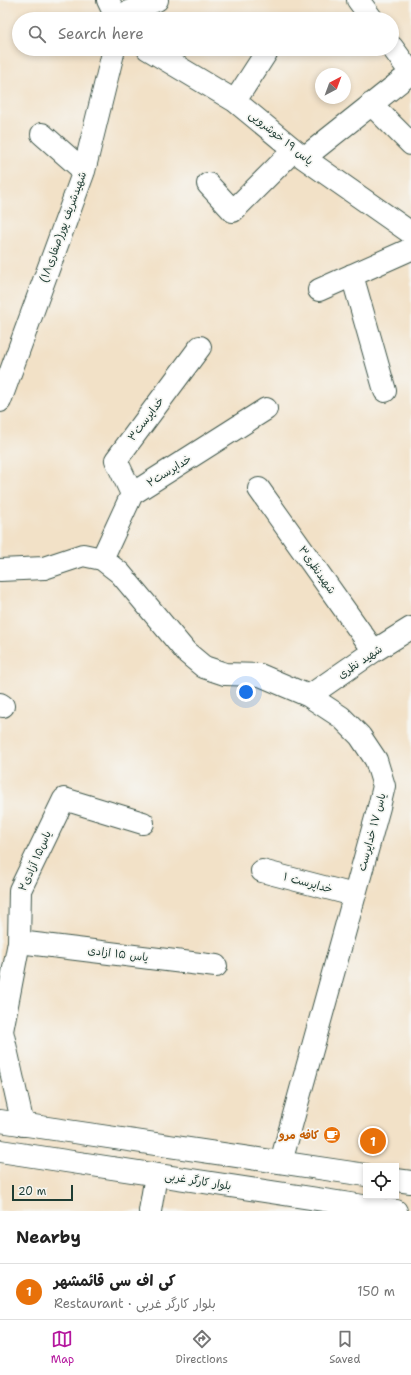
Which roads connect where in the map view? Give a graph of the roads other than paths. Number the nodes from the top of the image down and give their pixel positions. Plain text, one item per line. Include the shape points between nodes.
1 (157, 0) edge
2 (358, 0) edge
3 (114, 12) edge
4 (367, 12) edge
5 (112, 56) edge
6 (160, 56) edge
7 (264, 56) edge
8 (399, 56) edge
9 (411, 73) edge
10 (235, 101) junction
11 (371, 104) junction
12 (42, 134) dead end
13 (411, 144) edge
14 (299, 154) junction
15 (84, 171) junction
16 (208, 184) dead end
17 (411, 233) edge
18 (411, 249) edge
19 (352, 275) junction
20 (318, 290) dead end
21 (200, 347) dead end
22 (385, 391) dead end
23 (0, 401) edge
24 (266, 409) dead end
25 (259, 489) dead end
26 (132, 494) junction
27 (102, 559) junction
28 (0, 570) edge
29 (411, 628) edge
30 (374, 651) junction
31 (309, 696) junction
32 (143, 823) dead end
33 (262, 871) dead end
34 (354, 896) junction
35 (20, 942) junction
36 (216, 966) dead end
37 (0, 1121) edge
38 (23, 1125) junction
39 (0, 1151) edge
40 (281, 1162) junction
41 (156, 1175) junction
42 (363, 1175) edge
43 (399, 1180) edge
44 (411, 1182) edge
45 (150, 1211) edge
46 (396, 1211) edge

1 - 3 street
2 - 4 street
5 - 15 street, شهیدشریف پور(صفاری۱۸)
6 - 10 street, یاس ۱۹ خوشرویی
7 - 10 street
8 - 9 street
9 - 11 street
10 - 14 street, یاس ۱۹ خوشرویی
11 - 13 street
11 - 14 street
12 - 15 street
14 - 16 street via 233,211
14 - 17 street, یاس ۱۹ خوشرویی
15 - 23 street, شهیدشریف پور(صفاری۱۸)
18 - 19 street
19 - 20 street
19 - 22 street
21 - 26 street, خداپرست۳ via 116,460
24 - 26 street, خداپرست۲
25 - 30 street, شهیدنظری۳
26 - 27 street
27 - 28 street, یاس ۱۷ خداپرست via 83,555 44,568
27 - 31 street, یاس ۱۷ خداپرست via 120,573 186,652 204,667 225,674 260,675
29 - 30 street, شهید نظری
30 - 31 street, شهید نظری
31 - 34 street, یاس ۱۷ خداپرست via 341,717 360,736 376,760 384,786
32 - 35 street, یاس۱۵ آزادی۲ via 64,799 20,890
33 - 34 street, خداپرست ۱
34 - 40 street, یاس ۱۷ خداپرست
35 - 36 street, یاس ۱۵ ازادی
35 - 38 street, یاس۱۵ آزادی۲ via 2,1031
37 - 38 street
38 - 40 street
39 - 41 street, بلوار کارگر غربی
40 - 42 street
41 - 45 street
41 - 46 street, بلوار کارگر غربی
43 - 44 street

